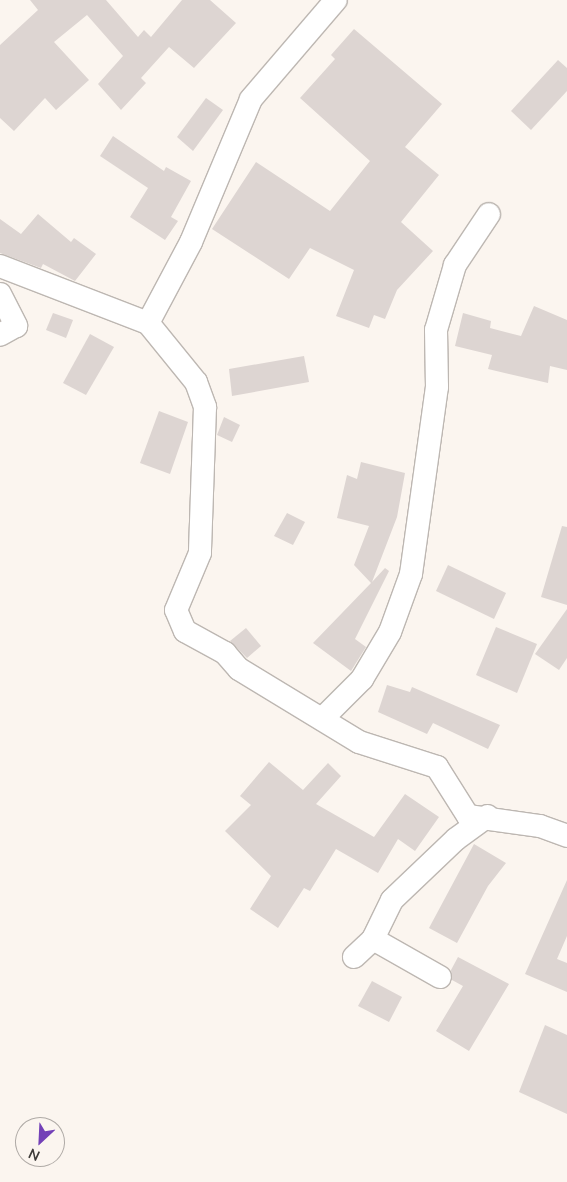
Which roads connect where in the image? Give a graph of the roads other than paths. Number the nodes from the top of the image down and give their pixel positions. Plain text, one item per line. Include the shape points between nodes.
1 (336, 0) edge
2 (489, 214) dead end
3 (3, 272) edge
4 (0, 294) edge
5 (148, 323) junction
6 (0, 335) edge
7 (322, 719) junction
8 (488, 816) junction
9 (567, 836) edge
10 (373, 939) junction
11 (354, 957) dead end
12 (440, 977) dead end

1 - 5 street via 251,99 191,242
2 - 7 street via 455,265 436,330 437,388 411,574 390,632 362,679
3 - 5 street
4 - 6 street via 16,326
5 - 7 street via 196,382 205,407 200,553 176,610 186,630
7 - 8 street via 365,744 437,767 459,809 477,819
8 - 9 street
8 - 10 street via 456,839 392,900
10 - 11 street
10 - 12 street

